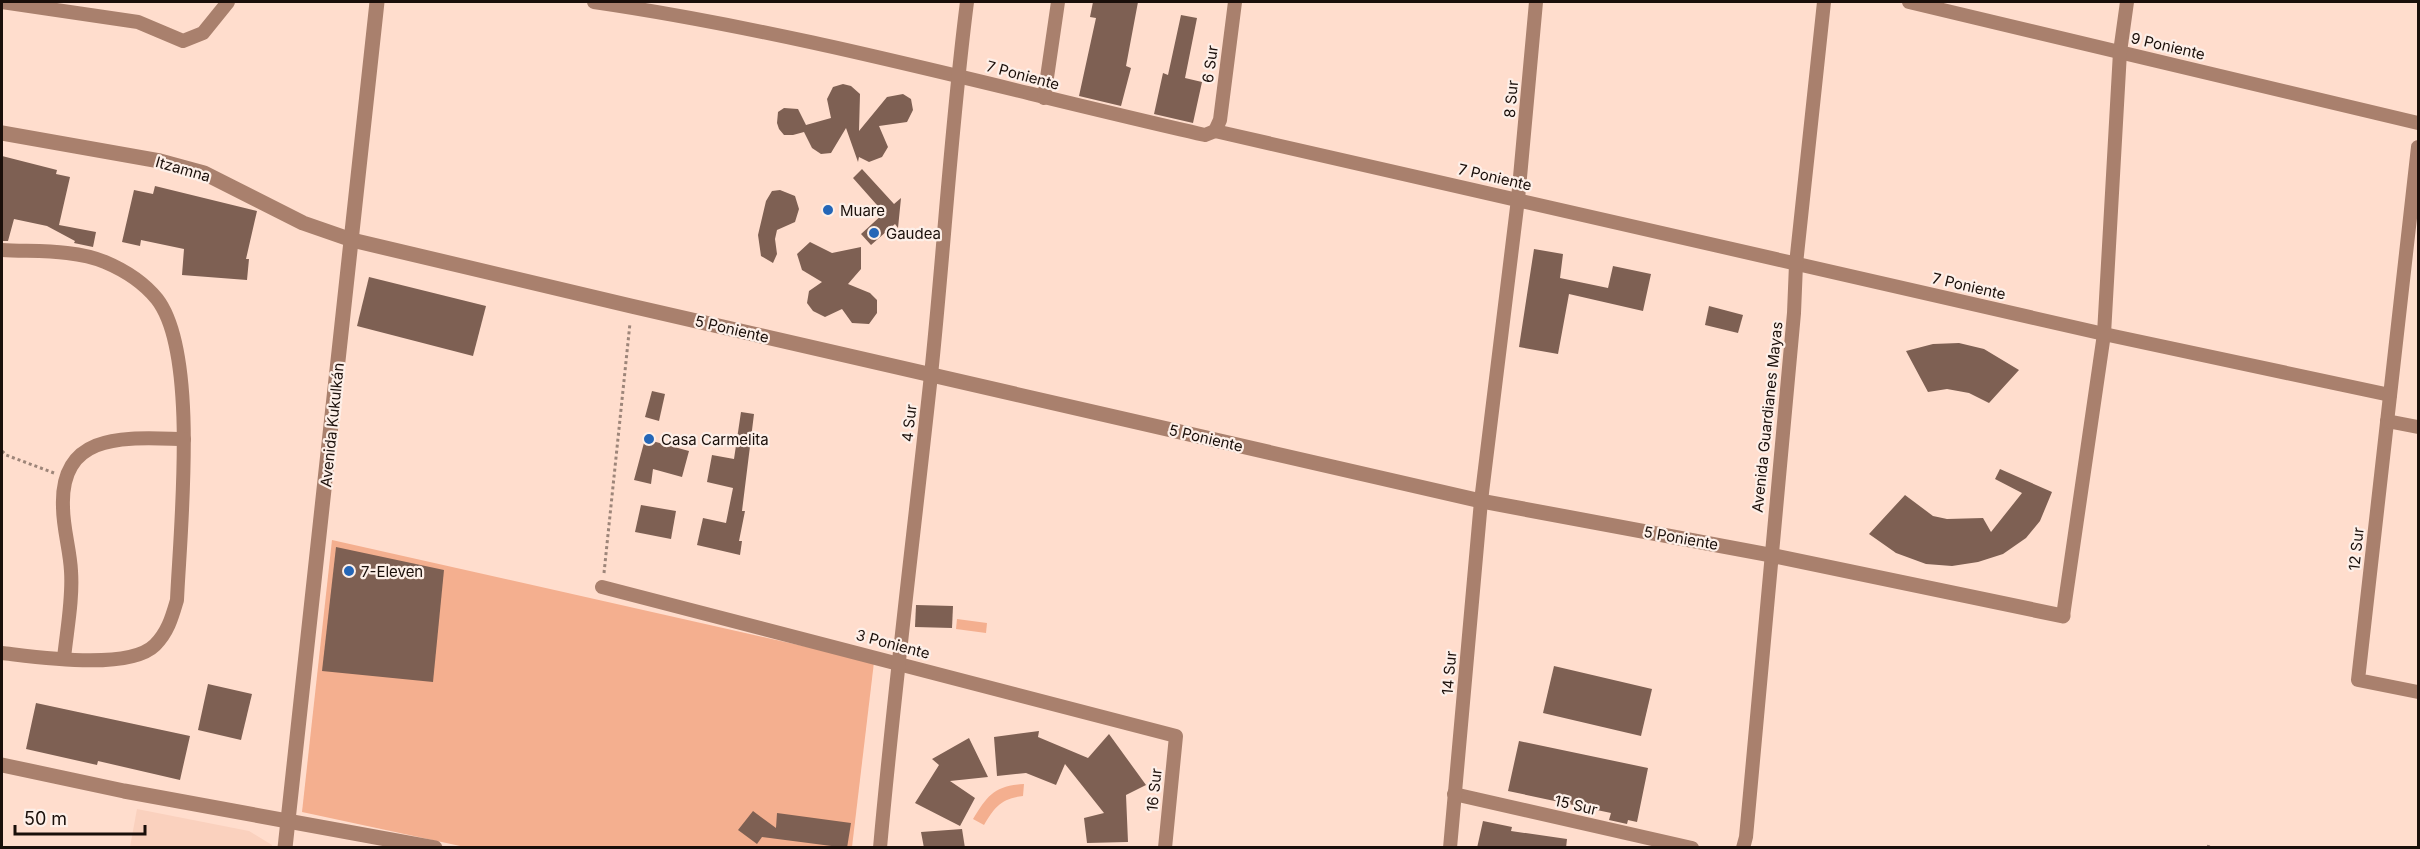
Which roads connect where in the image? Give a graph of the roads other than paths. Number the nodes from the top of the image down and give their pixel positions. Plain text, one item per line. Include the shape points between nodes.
1 (2, 2) edge
2 (228, 2) edge
3 (376, 2) edge
4 (594, 2) edge
5 (967, 2) edge
6 (1058, 2) edge
7 (1235, 2) edge
8 (1536, 2) edge
9 (1824, 2) edge
10 (1909, 2) edge
11 (2127, 2) edge
12 (668, 7) edge
13 (2120, 52) junction
14 (957, 75) junction
15 (1044, 98) junction
16 (2418, 123) edge
17 (1215, 131) junction
18 (2, 134) edge
19 (2418, 147) edge
20 (1518, 200) junction
21 (352, 240) junction
22 (2, 250) edge
23 (1796, 264) junction
24 (2104, 334) junction
25 (931, 374) junction
26 (2390, 396) junction
27 (2387, 421) junction
28 (2418, 427) edge
29 (184, 439) junction
30 (1481, 501) junction
31 (1770, 555) junction
32 (602, 586) road end
33 (2063, 616) joint
34 (2, 653) edge
35 (64, 658) junction
36 (897, 662) junction
37 (2418, 692) edge
38 (1176, 736) joint
39 (2, 765) edge
40 (1454, 794) junction
41 (289, 821) junction
42 (395, 843) edge
43 (1747, 844) edge
44 (285, 848) edge
45 (435, 848) edge
46 (880, 848) edge
47 (1165, 848) edge
48 (1450, 848) edge
49 (1692, 848) edge

1 - 2 street via 138,22 183,40 203,33
3 - 21 street, Avenida Kukulkán
4 - 12 street, 7 Poniente
5 - 14 street, 4 Sur
6 - 15 street
7 - 17 street, 6 Sur via 1220,120
8 - 20 street, 8 Sur
9 - 23 street, Avenida Guardianes Mayas
10 - 13 street, 9 Poniente
11 - 13 street
12 - 14 street, 7 Poniente
13 - 16 street, 9 Poniente
13 - 24 street
14 - 15 street, 7 Poniente
14 - 25 street, 4 Sur
15 - 17 street, 7 Poniente via 1205,135
17 - 20 street, 7 Poniente
18 - 21 street, Itzamna via 160,161 204,173 303,223
19 - 26 street, 12 Sur
20 - 23 street, 7 Poniente
20 - 30 street, 8 Sur
21 - 25 street, 5 Poniente
21 - 41 street, Avenida Kukulkán
22 - 29 street via 68,254 104,262 136,279 158,300 172,331 183,394
23 - 24 street, 7 Poniente
23 - 31 street, Avenida Guardianes Mayas
24 - 26 street, 7 Poniente
24 - 33 street
25 - 30 street, 5 Poniente
25 - 36 street, 4 Sur
26 - 27 street, 12 Sur
27 - 28 street
27 - 37 street, 12 Sur via 2358,680
29 - 35 street via 177,600 170,625 154,646 131,658
29 - 35 street via 105,441 82,451 64,477 63,507 71,571
30 - 31 street, 5 Poniente
30 - 40 street, 14 Sur
31 - 33 street, 5 Poniente
31 - 43 street, Avenida Guardianes Mayas
32 - 36 street, 3 Poniente
34 - 35 street
36 - 38 street, 3 Poniente
36 - 46 street, 4 Sur
38 - 47 street, 16 Sur
39 - 41 street
40 - 48 street, 14 Sur
40 - 49 street, 15 Sur
41 - 42 street
41 - 44 street, Avenida Kukulkán
42 - 45 street

